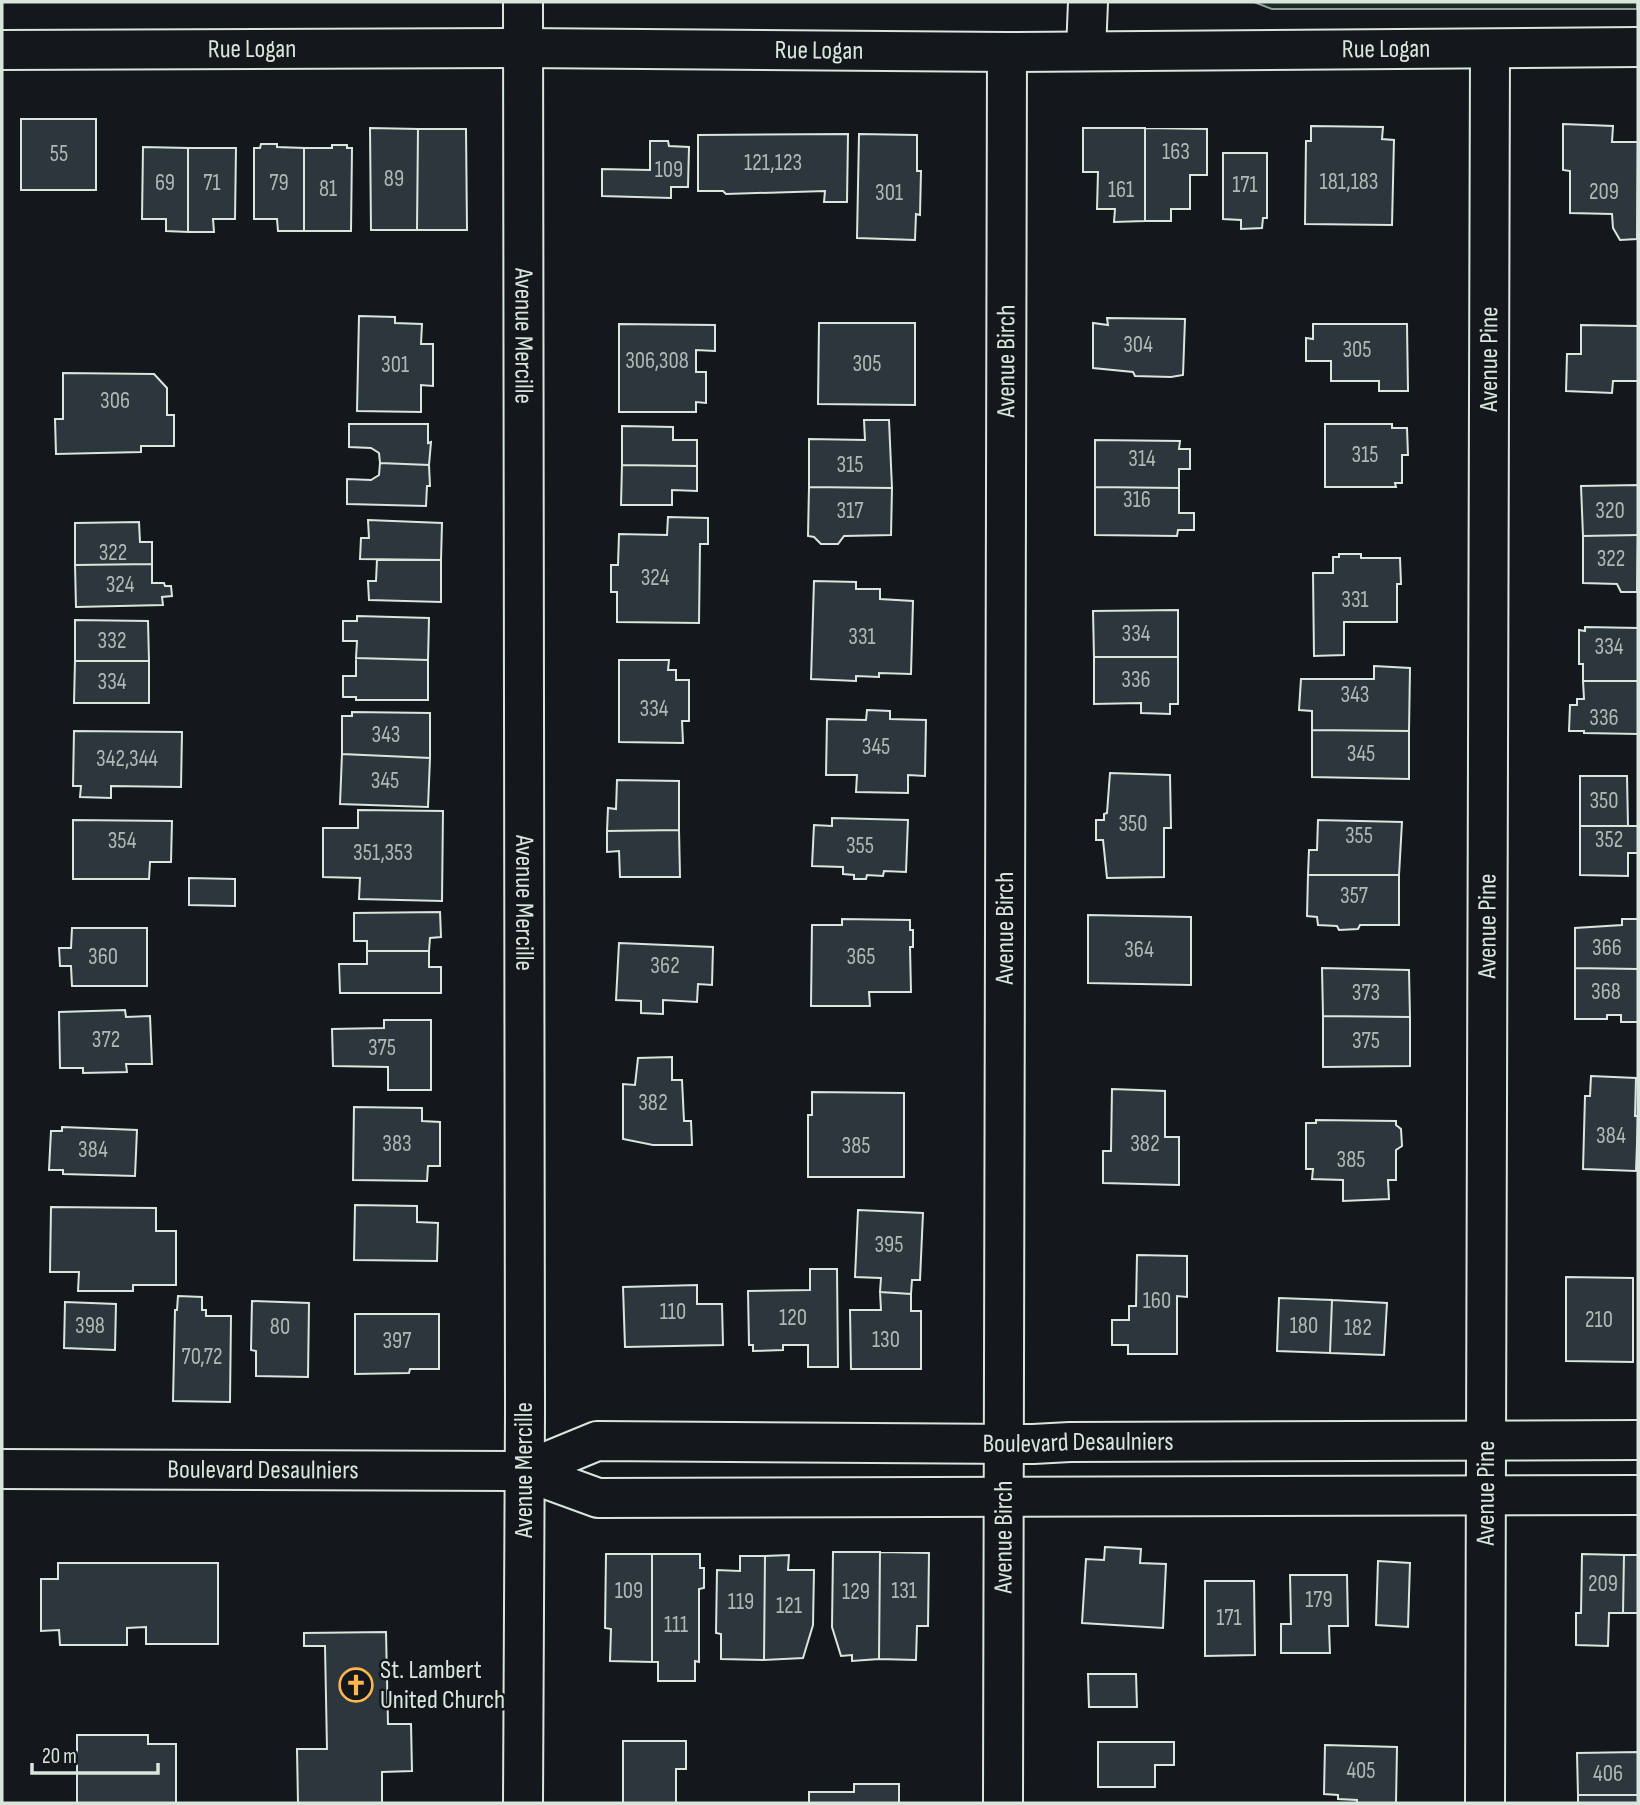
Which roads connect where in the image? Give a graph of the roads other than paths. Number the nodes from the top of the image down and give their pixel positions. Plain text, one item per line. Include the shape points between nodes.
1 (523, 2) edge
2 (1088, 2) edge
3 (1638, 47) edge
4 (523, 48) junction
5 (1490, 49) junction
6 (2, 50) edge
7 (1086, 51) junction
8 (1007, 52) junction
9 (1638, 1440) edge
10 (1486, 1441) junction
11 (1004, 1444) junction
12 (2, 1469) edge
13 (524, 1471) junction
14 (1638, 1495) edge
15 (1485, 1496) junction
16 (1003, 1497) junction
17 (523, 1803) edge
18 (1003, 1803) edge
19 (1485, 1803) edge

1 - 4 street, Avenue Mercille
2 - 7 street
3 - 5 street, Rue Logan
4 - 6 street, Rue Logan
4 - 8 street, Rue Logan
4 - 13 street, Avenue Mercille
5 - 7 street, Rue Logan
5 - 10 street, Avenue Pine
7 - 8 street, Rue Logan
8 - 11 street, Avenue Birch
9 - 10 street, Boulevard Desaulniers
10 - 11 street, Boulevard Desaulniers
10 - 15 street, Avenue Pine
11 - 13 street, Boulevard Desaulniers via 597,1441
11 - 16 street, Avenue Birch
12 - 13 street, Boulevard Desaulniers
13 - 16 street, Boulevard Desaulniers via 598,1498
13 - 17 street, Avenue Mercille
14 - 15 street, Boulevard Desaulniers
15 - 16 street, Boulevard Desaulniers
15 - 19 street, Avenue Pine
16 - 18 street, Avenue Birch

